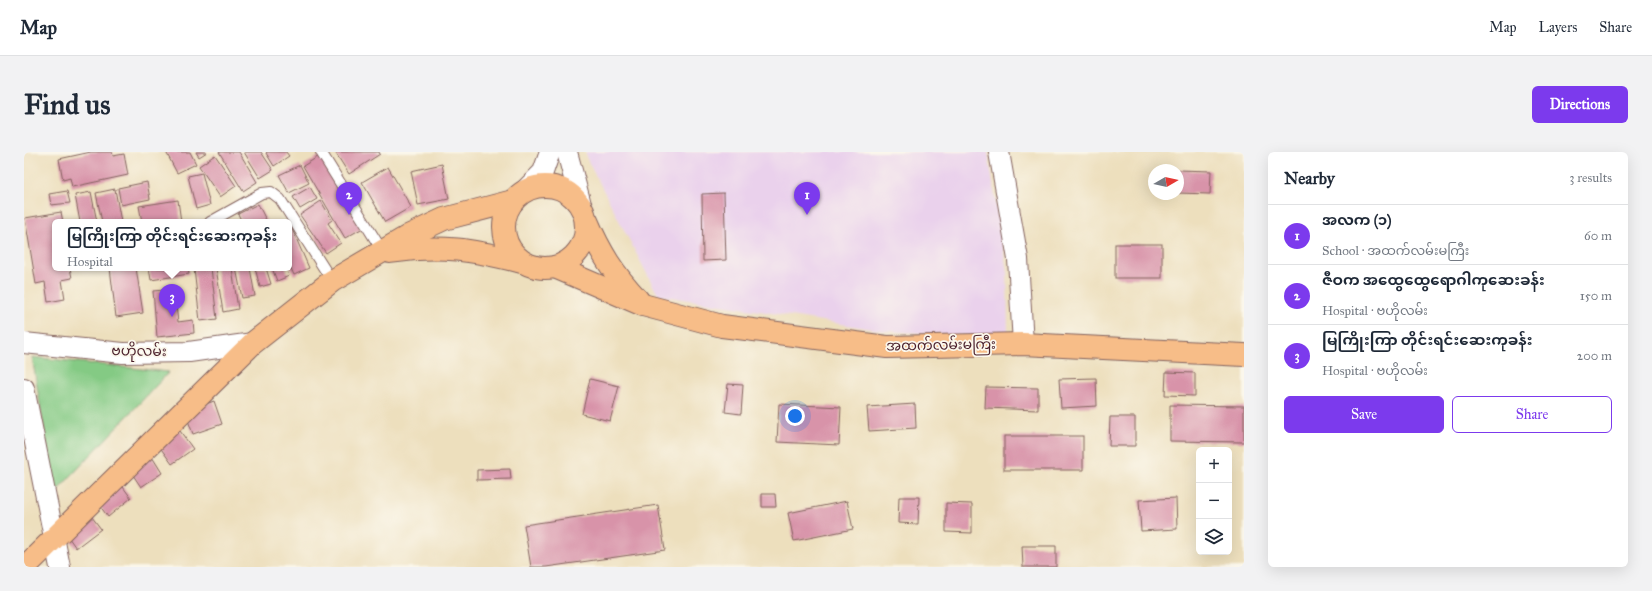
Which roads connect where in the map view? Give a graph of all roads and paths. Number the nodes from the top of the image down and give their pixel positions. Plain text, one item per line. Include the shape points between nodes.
1 (321, 152) edge
2 (550, 152) edge
3 (567, 152) edge
4 (999, 152) edge
5 (518, 197) junction
6 (584, 214) junction
7 (215, 219) edge
8 (383, 253) junction
9 (522, 262) junction
10 (557, 268) junction
11 (332, 281) junction
12 (642, 305) junction
13 (24, 343) edge
14 (253, 343) junction
15 (1023, 344) junction
16 (1244, 355) edge
17 (24, 388) edge
18 (54, 540) junction
19 (24, 567) edge
20 (60, 567) edge

1 - 8 lane
2 - 5 street via 544,172
3 - 6 street
4 - 15 street via 1018,259
5 - 6 main road via 536,187 562,189 574,197
5 - 8 main road via 444,219 410,235
5 - 9 main road via 506,214 504,227 506,241 512,253
6 - 10 main road via 586,236 581,250 571,261
6 - 12 main road via 599,249 617,277
7 - 11 lane via 262,193 271,192 280,199
8 - 9 main road via 416,248 449,248 481,252
8 - 11 main road
9 - 10 main road via 533,268
10 - 12 main road, အထက်လမ်းမကြီး
11 - 14 main road
12 - 15 main road, အထက်လမ်းမကြီး via 722,326 887,347
13 - 14 street, ဗဟိုလမ်း via 124,353 189,352
14 - 18 main road via 154,438
15 - 16 main road, အထက်လမ်းမကြီး
17 - 18 street
18 - 19 main road
18 - 20 street

